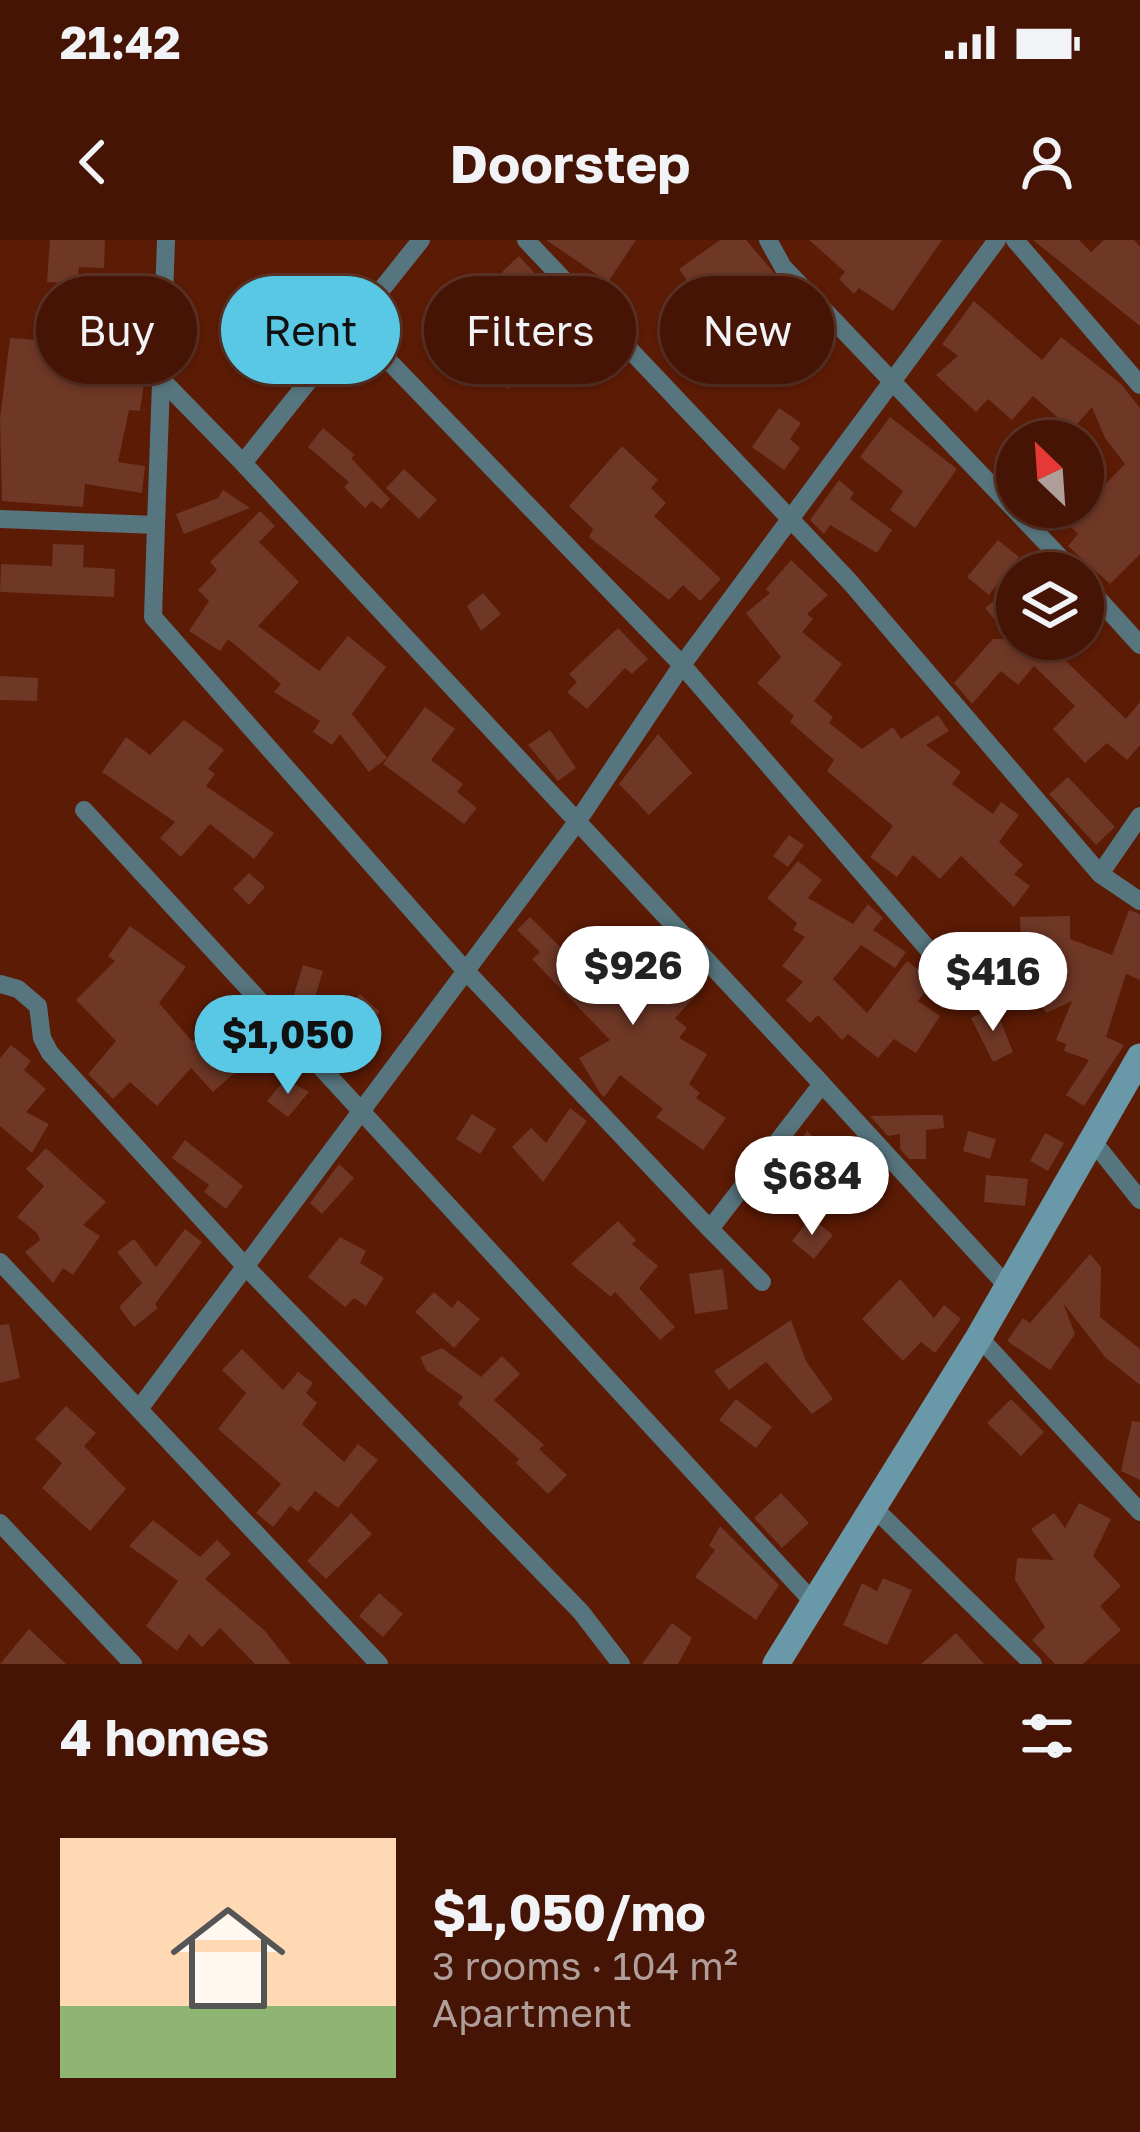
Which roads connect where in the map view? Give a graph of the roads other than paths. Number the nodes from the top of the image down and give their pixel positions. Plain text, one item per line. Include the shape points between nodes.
1 (166, 240) edge
2 (421, 240) edge
3 (526, 240) edge
4 (767, 240) edge
5 (997, 240) edge
6 (1015, 240) edge
7 (164, 276) edge
8 (394, 276) edge
9 (400, 373) edge
10 (896, 383) junction
11 (160, 384) edge
12 (166, 384) edge
13 (309, 384) edge
14 (1140, 385) edge
15 (243, 463) junction
16 (0, 519) edge
17 (790, 520) junction
18 (156, 526) junction
19 (1055, 552) edge
20 (1104, 605) edge
21 (1140, 644) edge
22 (682, 665) junction
23 (84, 810) dead end
24 (1140, 816) edge
25 (577, 822) junction
26 (1100, 874) junction
27 (1140, 901) edge
28 (464, 969) junction
29 (947, 971) dead end
30 (0, 984) edge
31 (1140, 1057) edge
32 (822, 1084) junction
33 (358, 1109) junction
34 (1092, 1141) junction
35 (1140, 1200) edge
36 (710, 1228) junction
37 (0, 1262) edge
38 (246, 1267) junction
39 (762, 1282) dead end
40 (1008, 1288) junction
41 (979, 1337) junction
42 (139, 1409) junction
43 (873, 1507) junction
44 (1140, 1512) edge
45 (0, 1523) edge
46 (815, 1604) junction
47 (785, 1660) edge
48 (134, 1664) edge
49 (379, 1664) edge
50 (620, 1664) edge
51 (1033, 1664) edge

1 - 7 street
2 - 8 street
3 - 17 street
4 - 10 street via 783,267
5 - 10 street
6 - 14 street
9 - 22 street
10 - 17 street
10 - 19 street
11 - 18 street
12 - 15 street
13 - 15 street
15 - 25 street
16 - 18 street
17 - 22 street
17 - 26 street
18 - 28 street via 153,616
20 - 21 street
22 - 25 street
22 - 29 street
23 - 33 street
24 - 26 street
25 - 28 street
25 - 32 street
26 - 27 street
28 - 33 street
28 - 36 street
30 - 38 street via 38,1006 50,1053
31 - 34 street
32 - 36 street
32 - 40 street
33 - 38 street
33 - 46 street
34 - 35 street
34 - 40 street
36 - 39 street
37 - 42 street
38 - 42 street
38 - 50 street via 581,1612
40 - 41 street
41 - 43 street
41 - 44 street
42 - 49 street
43 - 46 street
43 - 51 street
45 - 48 street
46 - 47 street

